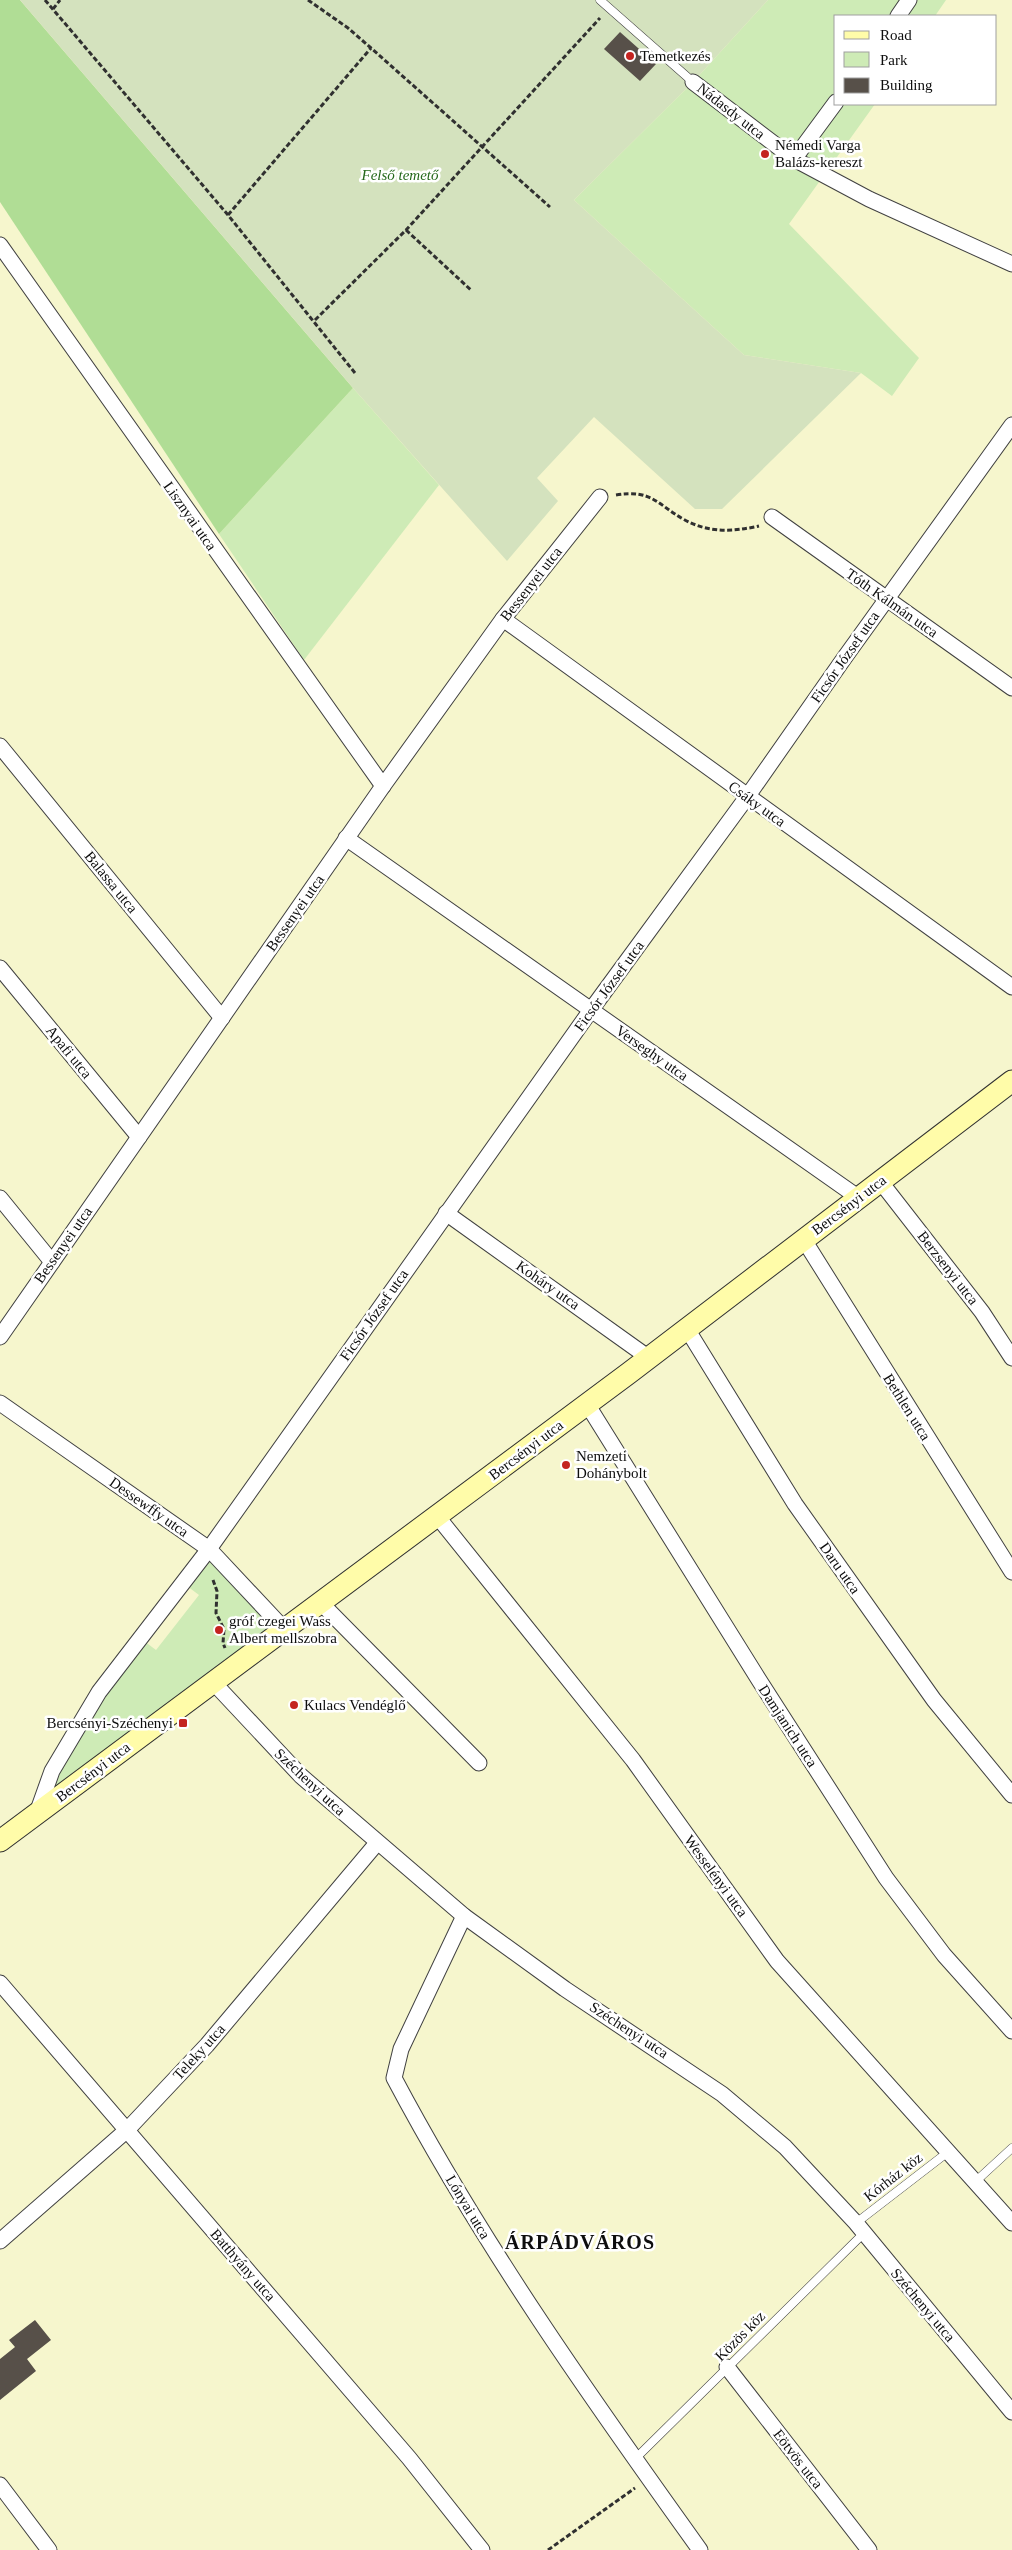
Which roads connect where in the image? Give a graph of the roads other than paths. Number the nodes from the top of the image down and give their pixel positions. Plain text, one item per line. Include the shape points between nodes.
1 (600, 0) edge
2 (910, 0) edge
3 (899, 15) edge
4 (693, 82) joint
5 (834, 105) edge
6 (794, 160) junction
7 (0, 245) edge
8 (1012, 264) edge
9 (1010, 433) edge
10 (600, 497) road end
11 (772, 517) road end
12 (887, 599) junction
13 (503, 619) junction
14 (1012, 688) edge
15 (0, 746) edge
16 (383, 786) junction
17 (747, 797) junction
18 (346, 838) junction
19 (0, 968) edge
20 (1012, 987) edge
21 (591, 1010) junction
22 (222, 1018) junction
23 (1012, 1081) edge
24 (139, 1137) junction
25 (880, 1181) junction
26 (0, 1198) edge
27 (859, 1198) junction
28 (446, 1213) junction
29 (804, 1240) junction
30 (52, 1262) junction
31 (687, 1329) junction
32 (0, 1337) edge
33 (649, 1358) junction
34 (1012, 1358) edge
35 (0, 1402) edge
36 (587, 1404) junction
37 (437, 1516) junction
38 (209, 1549) junction
39 (1012, 1572) edge
40 (320, 1602) junction
41 (284, 1630) junction
42 (212, 1682) junction
43 (479, 1763) dead end
44 (1012, 1795) edge
45 (36, 1813) junction
46 (0, 1841) edge
47 (377, 1843) junction
48 (464, 1916) junction
49 (0, 1983) edge
50 (1012, 2031) edge
51 (127, 2130) junction
52 (1012, 2148) edge
53 (948, 2152) junction
54 (975, 2182) junction
55 (1012, 2224) edge
56 (860, 2228) junction
57 (0, 2242) edge
58 (728, 2367) junction
59 (1012, 2412) edge
60 (636, 2458) junction
61 (0, 2485) edge
62 (49, 2550) edge
63 (482, 2550) edge
64 (700, 2550) edge
65 (869, 2550) edge

1 - 4 lane, Nádasdy utca
2 - 3 street
4 - 6 street, Nádasdy utca
5 - 6 street
6 - 8 street, Nádasdy utca via 869,199
7 - 16 street, Lisznyai utca
9 - 12 street, Ficsór József utca
10 - 13 street, Bessenyei utca
11 - 12 street, Tóth Kálmán utca
12 - 14 street, Tóth Kálmán utca
12 - 17 street, Ficsór József utca
13 - 16 street, Bessenyei utca
13 - 17 street, Csáky utca
15 - 22 street, Balassa utca
16 - 18 street, Bessenyei utca
17 - 20 street, Csáky utca
17 - 21 street, Ficsór József utca
18 - 21 street, Verseghy utca
18 - 22 street, Bessenyei utca
19 - 24 street, Apafi utca
21 - 27 street, Verseghy utca
21 - 28 street, Ficsór József utca
22 - 24 street, Bessenyei utca
23 - 25 street, Bercsényi utca
24 - 30 street, Bessenyei utca
25 - 27 street, Bercsényi utca
25 - 34 street, Berzsenyi utca via 982,1312
26 - 30 street
27 - 29 street, Bercsényi utca
28 - 33 street, Koháry utca
28 - 38 street, Ficsór József utca
29 - 31 street, Bercsényi utca
29 - 39 street, Bethlen utca
30 - 32 street, Bessenyei utca
31 - 33 street, Bercsényi utca
31 - 44 street, Daru utca via 795,1504 934,1700
33 - 36 street, Bercsényi utca
35 - 38 street, Dessewffy utca
36 - 37 street, Bercsényi utca
36 - 50 street, Damjanich utca via 886,1878 944,1955
37 - 40 street, Bercsényi utca
37 - 53 street, Wesselényi utca via 633,1760 777,1961
38 - 41 street, Dessewffy utca
38 - 45 street, Bercsényi utca via 98,1692 52,1771
40 - 41 street, Bercsényi utca
40 - 43 street
41 - 42 street, Bercsényi utca
42 - 45 street, Bercsényi utca
42 - 47 street, Széchenyi utca via 301,1776
45 - 46 street, Bercsényi utca
47 - 48 street, Széchenyi utca
47 - 51 street, Teleky utca via 208,2045
48 - 56 street, Széchenyi utca via 565,1989 722,2094 785,2147
48 - 60 street, Lónyai utca via 401,2049 394,2078 474,2219
49 - 51 street, Batthyány utca
51 - 57 street, Teleky utca
51 - 63 street, Batthyány utca via 409,2458
52 - 54 lane
53 - 54 street, Wesselényi utca
53 - 56 lane, Kórház köz
54 - 55 street, Wesselényi utca
56 - 58 lane, Közös köz
56 - 59 street, Széchenyi utca
58 - 60 lane, Közös köz
58 - 65 street, Eötvös utca
60 - 64 street, Lónyai utca
61 - 62 street

